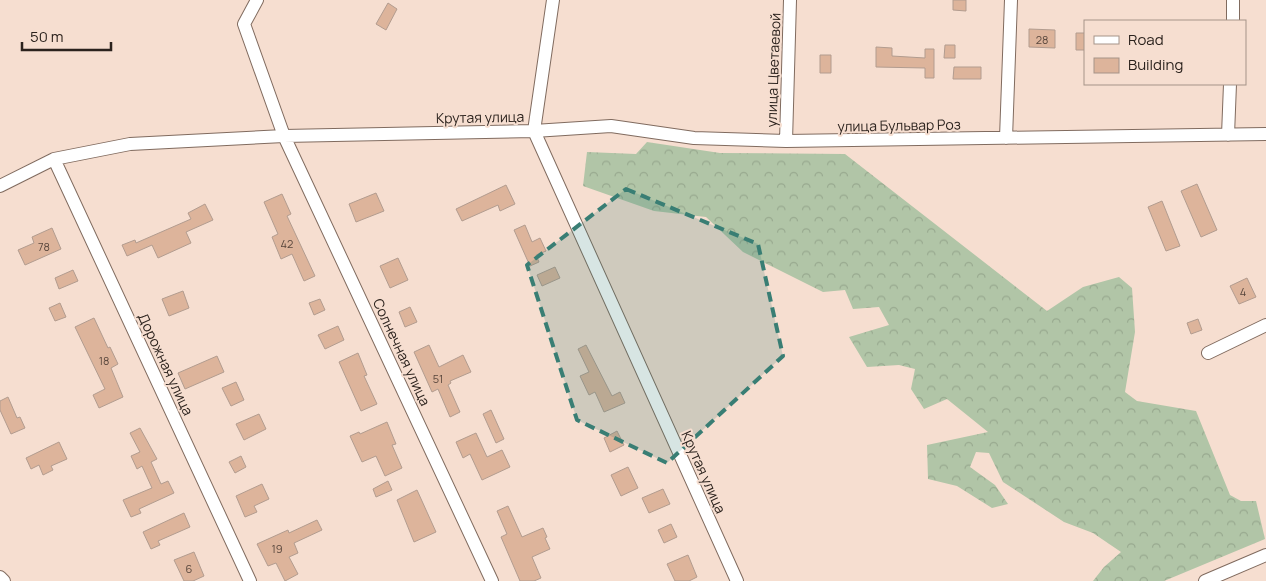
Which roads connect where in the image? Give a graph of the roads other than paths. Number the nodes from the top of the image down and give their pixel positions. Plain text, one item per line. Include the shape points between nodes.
1 (257, 0) edge
2 (553, 0) edge
3 (790, 0) edge
4 (1011, 0) edge
5 (1233, 0) edge
6 (1233, 20) edge
7 (1230, 85) edge
8 (534, 131) junction
9 (1266, 134) edge
10 (1228, 135) junction
11 (284, 136) junction
12 (1006, 138) junction
13 (786, 141) junction
14 (54, 160) junction
15 (0, 186) edge
16 (1266, 325) edge
17 (1208, 353) dead end
18 (1266, 554) edge
19 (0, 577) edge
20 (1213, 580) edge
21 (4, 581) edge
22 (250, 581) edge
23 (492, 581) edge
24 (737, 581) edge

1 - 11 street, Солнечная улица via 244,24
2 - 8 street
3 - 13 street, улица Цветаевой
4 - 12 street
5 - 6 street
7 - 10 street
8 - 11 street, Крутая улица
8 - 13 street, улица Бульвар Роз via 611,126 694,138
8 - 24 street, Крутая улица
9 - 10 street, улица Бульвар Роз
10 - 12 street, улица Бульвар Роз
11 - 14 street, Крутая улица via 130,144
11 - 23 street, Солнечная улица
12 - 13 street, улица Бульвар Роз
14 - 15 street, Крутая улица
14 - 22 street, Дорожная улица
16 - 17 street
18 - 20 street
19 - 21 street

